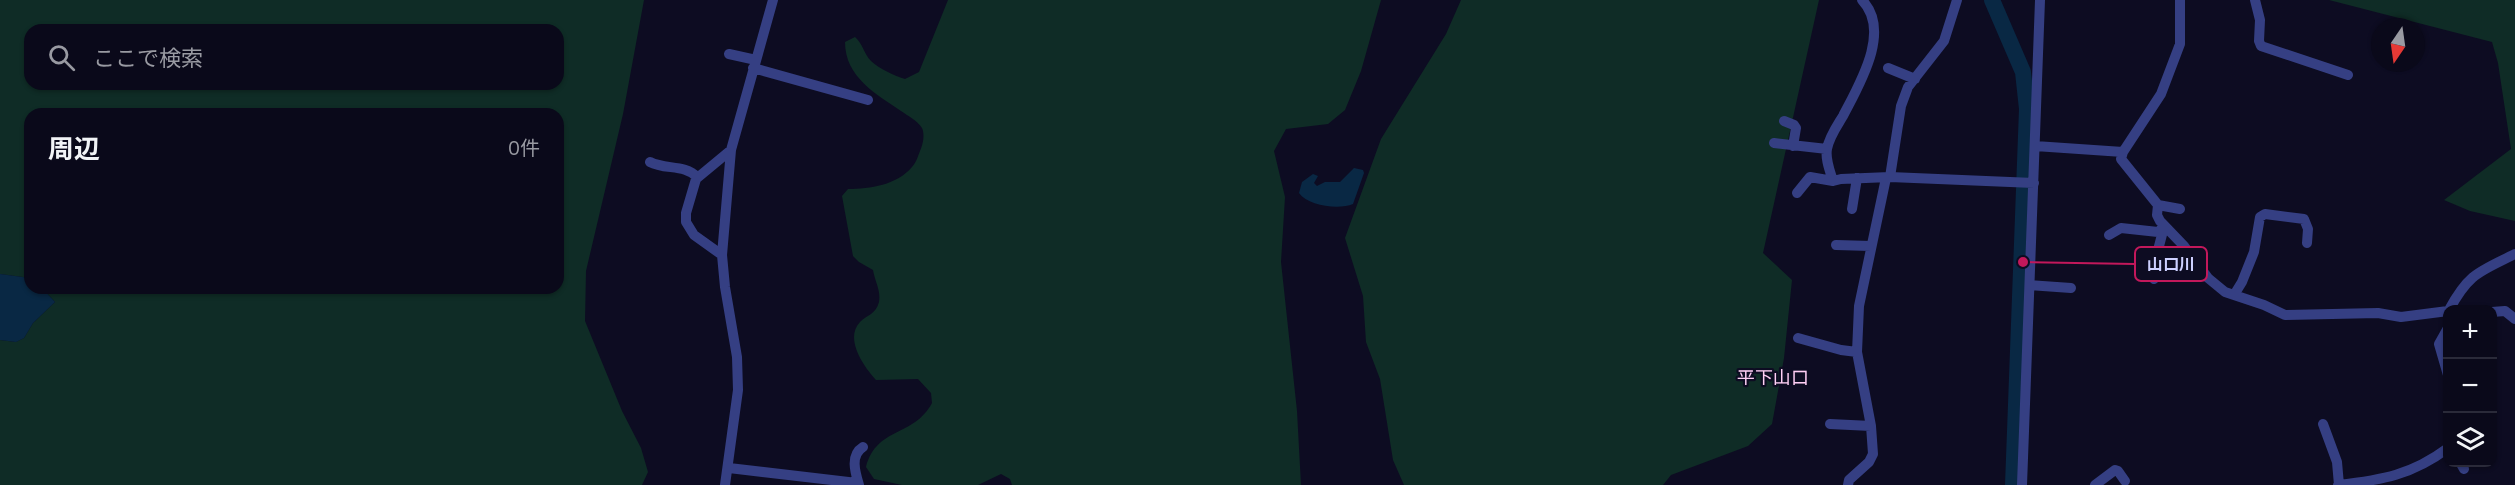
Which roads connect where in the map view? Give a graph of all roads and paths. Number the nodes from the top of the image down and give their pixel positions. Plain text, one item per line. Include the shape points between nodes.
1 (773, 0) edge
2 (1862, 0) edge
3 (1957, 0) edge
4 (2040, 0) edge
5 (2180, 0) edge
6 (2255, 0) edge
7 (729, 54) dead end
8 (754, 64) junction
9 (1888, 68) dead end
10 (2349, 75) dead end
11 (1915, 79) junction
12 (868, 100) dead end
13 (1784, 121) dead end
14 (1774, 143) dead end
15 (1793, 146) junction
16 (2035, 146) junction
17 (1827, 148) junction
18 (731, 150) junction
19 (2123, 152) junction
20 (650, 162) dead end
21 (697, 177) junction
22 (1857, 178) junction
23 (1888, 178) junction
24 (1833, 181) junction
25 (2028, 182) junction
26 (1797, 193) dead end
27 (2158, 205) junction
28 (1852, 209) dead end
29 (2180, 209) dead end
30 (2164, 226) junction
31 (2109, 235) dead end
32 (2307, 243) dead end
33 (1836, 245) dead end
34 (1871, 246) junction
35 (722, 255) junction
36 (2515, 255) edge
37 (2154, 279) dead end
38 (2030, 285) junction
39 (2071, 288) dead end
40 (2234, 295) junction
41 (2451, 305) edge
42 (2443, 311) edge
43 (2497, 312) edge
44 (2515, 319) edge
45 (2443, 337) edge
46 (1798, 338) dead end
47 (1857, 352) junction
48 (2443, 358) edge
49 (1830, 424) dead end
50 (2324, 424) dead end
51 (1871, 426) junction
52 (863, 447) dead end
53 (2443, 452) edge
54 (729, 468) junction
55 (2125, 481) dead end
56 (2372, 483) edge
57 (858, 484) edge
58 (725, 485) edge
59 (1848, 485) edge
60 (2022, 485) edge
61 (2095, 485) edge
62 (2339, 485) edge

1 - 8 street
2 - 17 street via 1872,18 1875,39 1864,77
3 - 11 street via 1944,41
4 - 16 street
5 - 19 street via 2178,50 2161,94
6 - 10 street via 2261,46
7 - 8 street
8 - 12 street
8 - 18 street
9 - 11 street
11 - 23 street via 1901,106
13 - 15 street via 1796,128
14 - 15 street
15 - 17 street
16 - 19 street
16 - 25 street
17 - 24 street
18 - 21 street
18 - 35 street
19 - 27 street via 2121,159 2127,169
20 - 21 street via 689,170
21 - 35 street via 687,201 686,222 694,235
22 - 23 street
22 - 24 street
22 - 28 street
23 - 25 street
23 - 34 street
24 - 26 street via 1810,177
25 - 38 street
27 - 29 street
27 - 30 street via 2157,215
30 - 31 street via 2158,232 2121,228
30 - 37 street via 2152,273
30 - 40 street via 2208,278
32 - 40 street via 2304,219 2265,214 2260,217 2254,252
33 - 34 street
34 - 47 street via 1859,306
35 - 54 street via 738,379
36 - 41 street via 2472,276
38 - 39 street
38 - 60 street
40 - 42 street via 2292,316 2363,313 2401,317
43 - 44 street via 2505,311
45 - 48 street via 2439,344
46 - 47 street
47 - 51 street
49 - 51 street
50 - 62 street via 2337,462
51 - 59 street via 1873,454
52 - 57 street via 854,458
53 - 56 street via 2428,463
54 - 57 street
54 - 58 street
55 - 61 street via 2115,470
56 - 62 street

